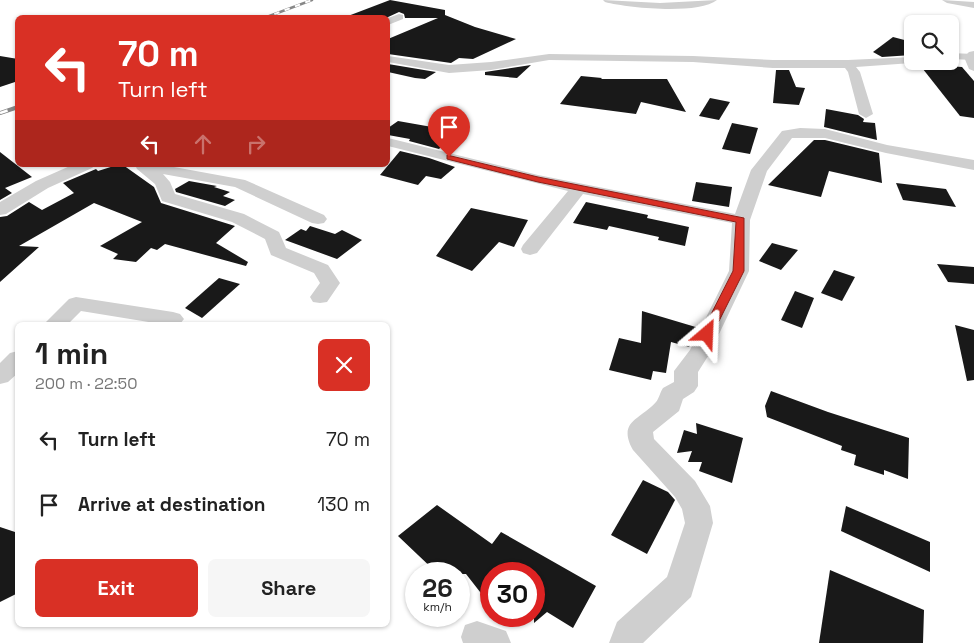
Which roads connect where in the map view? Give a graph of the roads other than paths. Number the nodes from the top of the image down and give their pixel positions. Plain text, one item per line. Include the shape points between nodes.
1 (608, 0) edge
2 (712, 0) edge
3 (947, 0) edge
4 (974, 5) edge
5 (399, 17) dead end
6 (390, 21) edge
7 (959, 58) edge
8 (390, 59) edge
9 (904, 60) edge
10 (973, 60) edge
11 (848, 64) junction
12 (866, 114) dead end
13 (390, 142) edge
14 (974, 166) edge
15 (80, 167) edge
16 (142, 167) edge
17 (147, 167) edge
18 (579, 188) junction
19 (0, 210) edge
20 (318, 219) dead end
21 (741, 220) junction
22 (530, 249) dead end
23 (320, 297) dead end
24 (173, 319) dead end
25 (57, 322) edge
26 (15, 362) edge
27 (0, 376) edge
28 (626, 643) edge

1 - 2 street via 671,7
3 - 4 street
5 - 6 street
7 - 10 street
8 - 11 street via 449,69 549,57
9 - 11 street
11 - 12 street via 854,72
13 - 18 street
14 - 21 street via 821,132 788,134 759,170
15 - 19 street via 17,196
16 - 23 street via 162,182 168,197 238,218 272,236 278,251 321,269 330,283
17 - 20 street via 238,183
18 - 21 street
18 - 22 street
21 - 28 street via 739,271 700,353 686,371 686,386 671,394 670,405 640,429 642,443 686,489 696,506 699,523 680,586 628,634
24 - 25 street via 76,304
26 - 27 street

